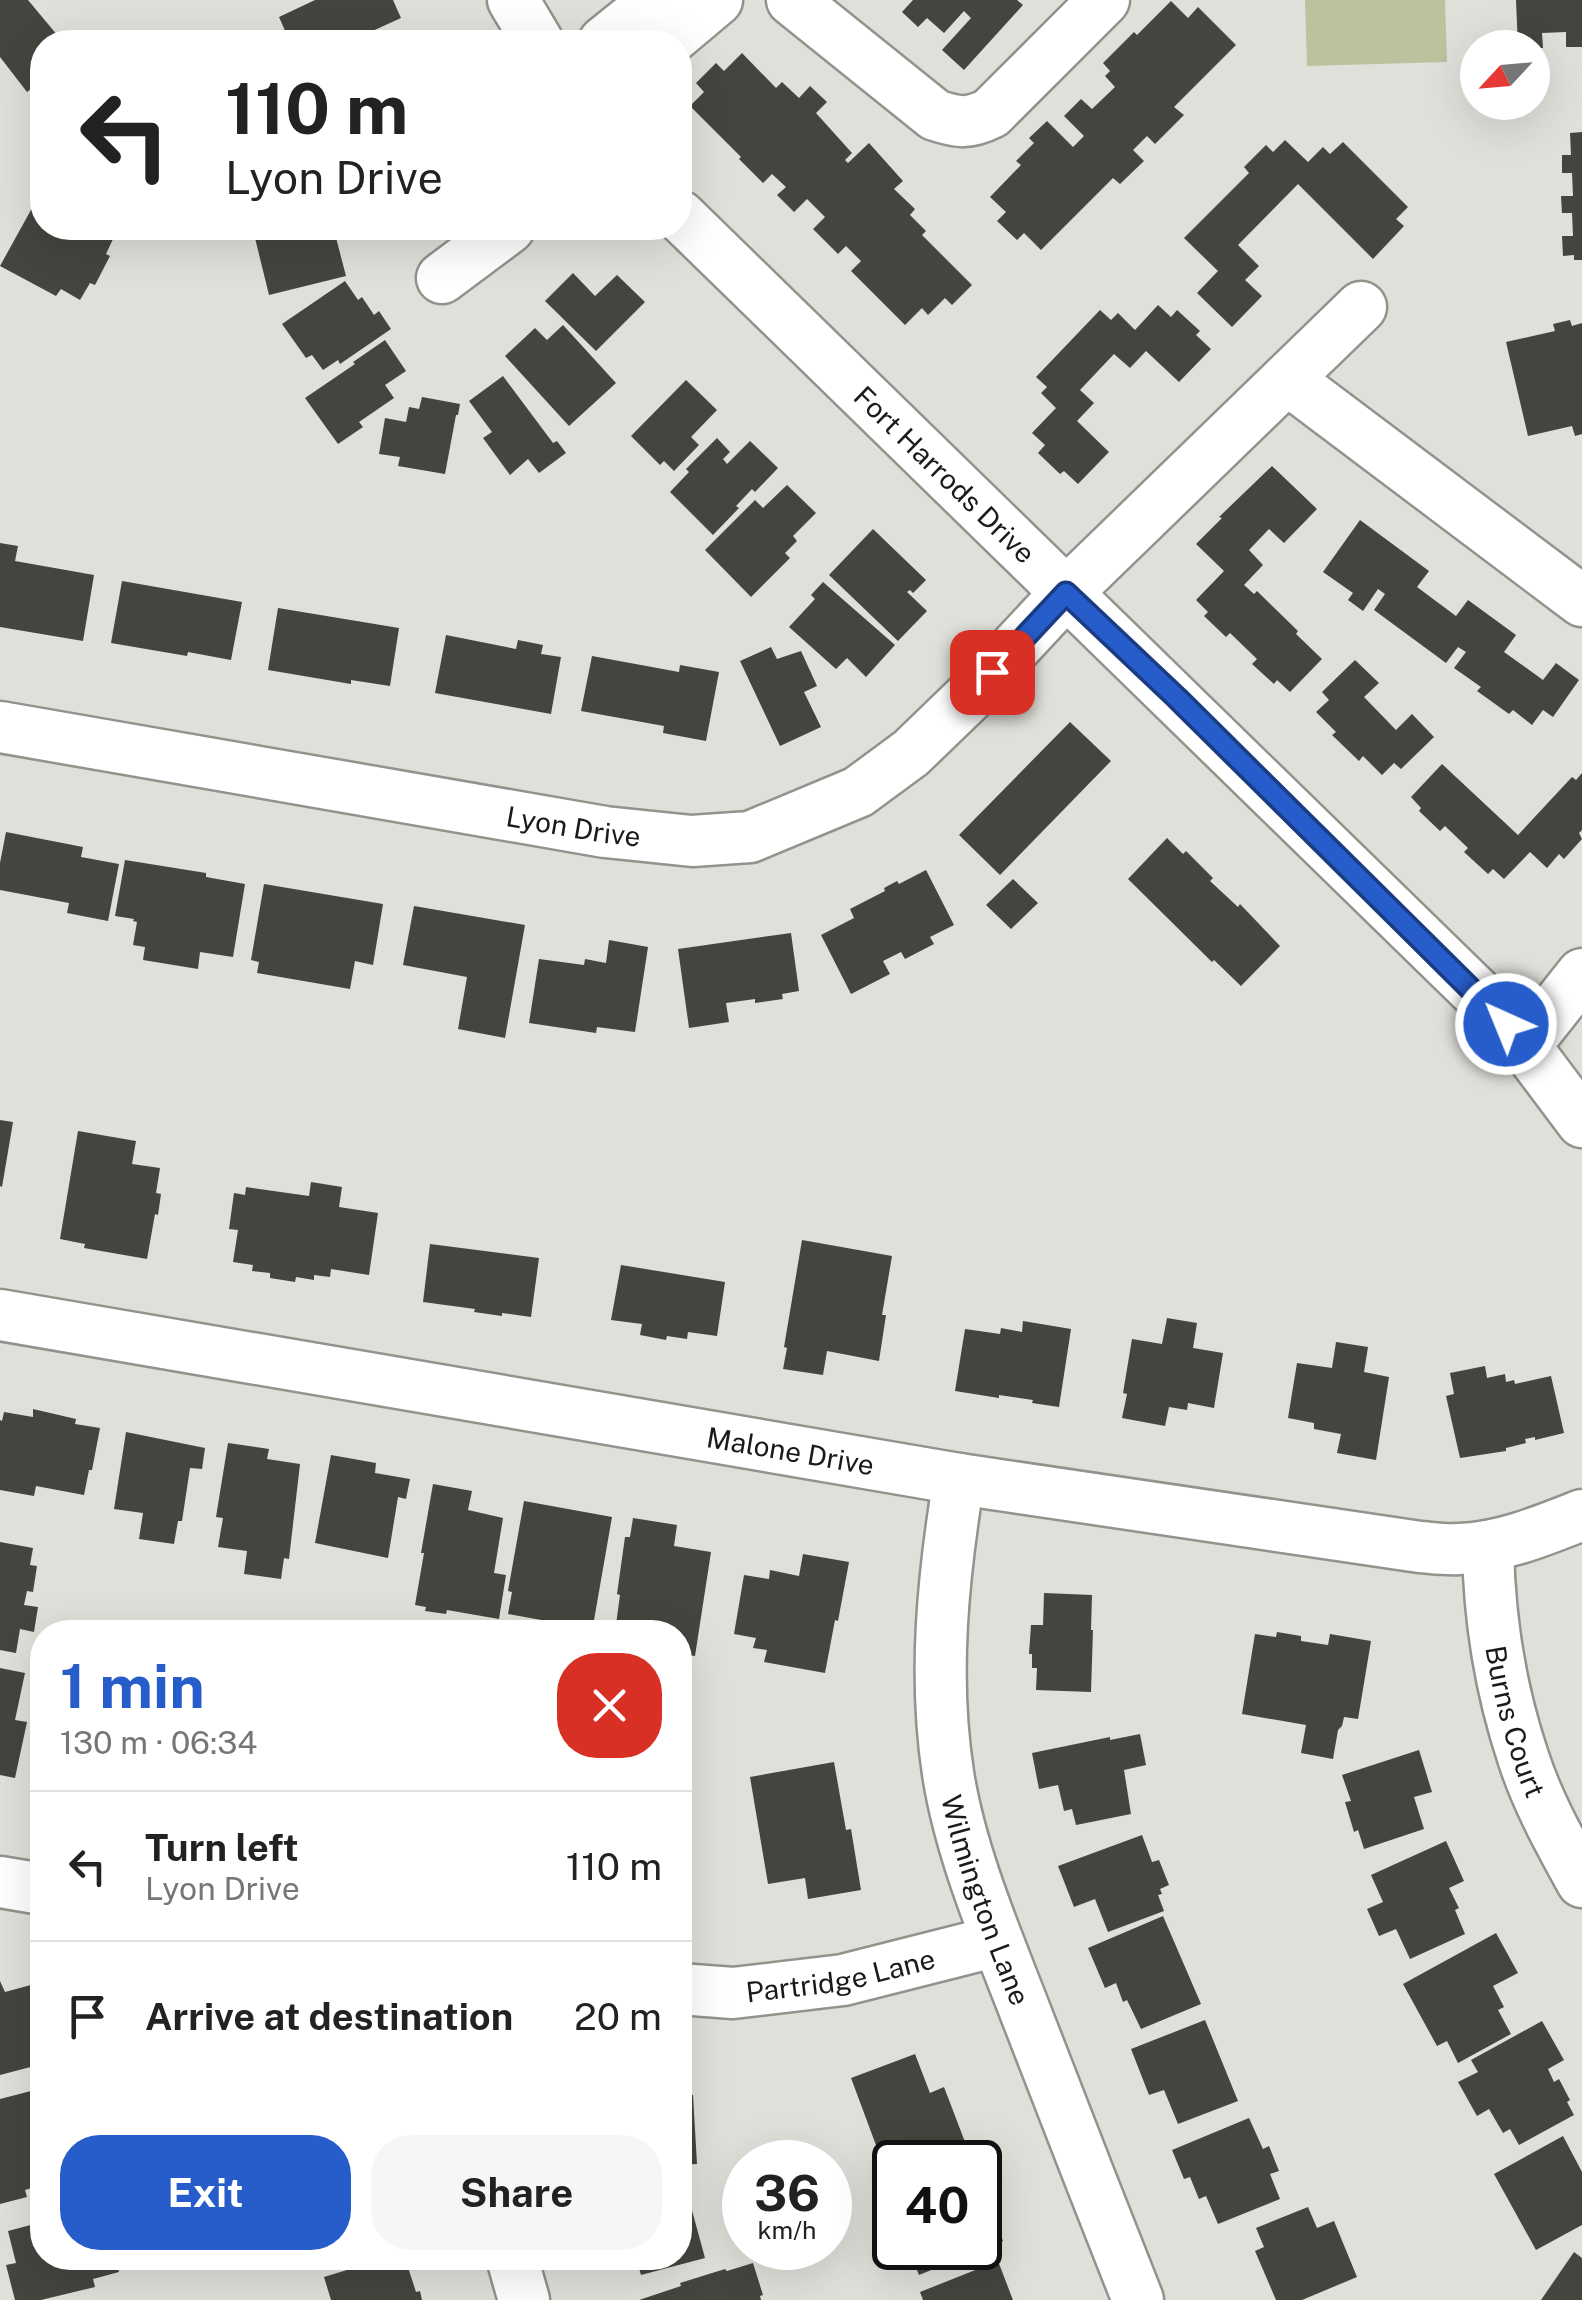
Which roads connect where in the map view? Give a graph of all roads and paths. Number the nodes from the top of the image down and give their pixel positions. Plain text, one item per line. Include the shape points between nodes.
1 (513, 0) edge
2 (656, 0) edge
3 (717, 0) edge
4 (792, 0) edge
5 (1104, 0) edge
6 (531, 30) edge
7 (619, 30) edge
8 (681, 30) edge
9 (692, 228) edge
10 (493, 240) edge
11 (442, 278) dead end
12 (1361, 307) dead end
13 (1287, 379) junction
14 (1066, 593) junction
15 (1582, 601) edge
16 (0, 728) edge
17 (1582, 974) edge
18 (1526, 1046) junction
19 (1582, 1122) edge
20 (0, 1315) edge
21 (960, 1479) junction
22 (1582, 1515) edge
23 (1488, 1546) junction
24 (0, 1882) edge
25 (1582, 1882) edge
26 (30, 1888) edge
27 (997, 1941) junction
28 (692, 1991) edge
29 (515, 2270) edge
30 (524, 2300) edge
31 (1138, 2300) edge

1 - 6 street
2 - 7 street
3 - 8 street
4 - 5 street via 936,114 974,122 991,113
9 - 14 street, Fort Harrods Drive
10 - 11 street
12 - 13 street, Lyon Drive
13 - 14 street, Lyon Drive
13 - 15 street
14 - 16 street, Lyon Drive via 911,753 858,792 750,837 692,841 605,832
14 - 18 street, Fort Harrods Drive
17 - 18 street
18 - 19 street, Fort Harrods Drive
20 - 21 street, Malone Drive
21 - 23 street, Malone Drive via 1420,1547
21 - 27 street, Wilmington Lane via 947,1554 941,1710 960,1829
22 - 23 street, Malone Drive
23 - 25 street, Burns Court via 1495,1646 1523,1760
24 - 26 street
27 - 28 street, Partridge Lane via 844,1980 733,1993
27 - 31 street, Wilmington Lane
29 - 30 street

